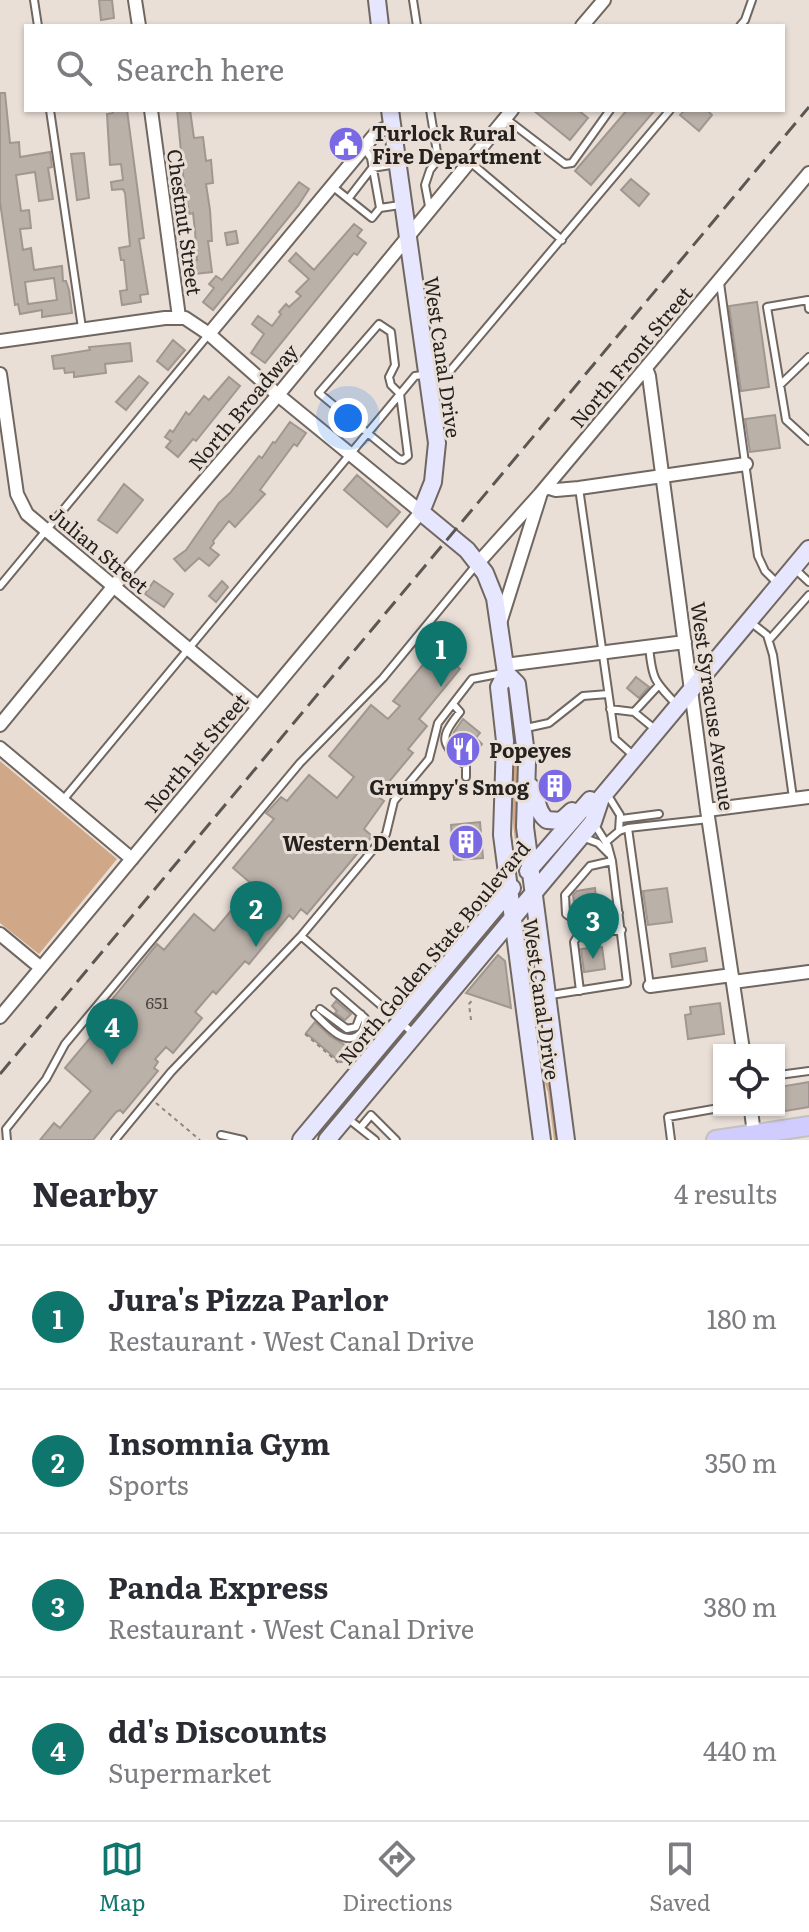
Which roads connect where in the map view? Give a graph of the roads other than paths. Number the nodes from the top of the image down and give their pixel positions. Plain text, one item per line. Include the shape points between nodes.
1 (34, 0) edge
2 (135, 0) edge
3 (377, 0) edge
4 (413, 0) edge
5 (604, 0) edge
6 (752, 0) edge
7 (38, 24) edge
8 (139, 24) edge
9 (380, 24) edge
10 (417, 24) edge
11 (584, 24) edge
12 (741, 24) edge
13 (50, 112) edge
14 (151, 112) edge
15 (430, 112) edge
16 (609, 112) edge
17 (668, 112) edge
18 (509, 114) edge
19 (391, 118) edge
20 (364, 148) junction
21 (470, 162) junction
22 (397, 164) junction
23 (372, 168) junction
24 (809, 173) edge
25 (332, 186) junction
26 (348, 199) junction
27 (403, 204) junction
28 (380, 208) junction
29 (430, 210) junction
30 (408, 238) junction
31 (562, 240) junction
32 (719, 280) junction
33 (809, 309) edge
34 (179, 317) junction
35 (82, 330) junction
36 (209, 334) junction
37 (0, 341) edge
38 (809, 357) edge
39 (646, 368) junction
40 (427, 373) junction
41 (0, 374) edge
42 (780, 385) junction
43 (400, 394) junction
44 (278, 395) junction
45 (367, 433) junction
46 (809, 441) edge
47 (349, 455) junction
48 (746, 464) junction
49 (662, 476) junction
50 (579, 488) junction
51 (543, 490) junction
52 (421, 512) junction
53 (45, 530) junction
54 (809, 549) edge
55 (478, 563) junction
56 (793, 568) junction
57 (809, 582) edge
58 (779, 585) junction
59 (0, 586) edge
60 (113, 587) junction
61 (809, 595) edge
62 (749, 621) junction
63 (499, 627) junction
64 (769, 640) junction
65 (685, 642) junction
66 (649, 646) junction
67 (188, 649) junction
68 (602, 652) junction
69 (506, 669) junction
70 (658, 686) junction
71 (691, 690) junction
72 (608, 694) junction
73 (453, 704) junction
74 (678, 706) junction
75 (258, 707) junction
76 (610, 709) junction
77 (634, 712) junction
78 (0, 725) edge
79 (523, 728) junction
80 (657, 731) junction
81 (0, 748) edge
82 (635, 757) junction
83 (466, 777) dead end
84 (527, 782) junction
85 (599, 797) junction
86 (809, 797) edge
87 (793, 799) junction
88 (63, 800) junction
89 (659, 814) dead end
90 (708, 814) junction
91 (621, 819) junction
92 (593, 822) junction
93 (628, 828) junction
94 (619, 831) junction
95 (581, 837) junction
96 (606, 842) junction
97 (132, 859) junction
98 (612, 861) junction
99 (530, 868) junction
100 (509, 892) junction
101 (534, 895) junction
102 (619, 913) junction
103 (513, 919) junction
104 (622, 930) junction
105 (0, 934) edge
106 (301, 936) junction
107 (41, 968) junction
108 (809, 972) edge
109 (732, 978) junction
110 (650, 986) joint
111 (580, 991) junction
112 (335, 992) dead end
113 (547, 996) junction
114 (318, 1012) dead end
115 (0, 1017) edge
116 (399, 1022) junction
117 (415, 1035) junction
118 (742, 1044) edge
119 (363, 1057) junction
120 (809, 1071) edge
121 (785, 1074) edge
122 (713, 1109) edge
123 (752, 1116) edge
124 (354, 1122) junction
125 (809, 1126) edge
126 (754, 1137) edge
127 (7, 1140) edge
128 (115, 1140) edge
129 (223, 1140) edge
130 (243, 1140) edge
131 (301, 1140) edge
132 (327, 1140) edge
133 (375, 1140) edge
134 (396, 1140) edge
135 (542, 1140) edge
136 (566, 1140) edge
137 (671, 1140) edge
138 (716, 1140) edge

1 - 7 lane
2 - 8 street
3 - 9 main road
4 - 10 lane
5 - 11 street
6 - 12 lane
13 - 35 lane
14 - 34 street, Chestnut Street
15 - 29 lane via 437,161 425,185
16 - 18 lane via 572,163 565,164
17 - 31 lane
18 - 21 street, North Broadway
19 - 20 street
19 - 22 main road, West Canal Drive
20 - 23 lane
20 - 25 street
21 - 29 street, North Broadway
21 - 31 lane
22 - 23 lane
22 - 27 main road, West Canal Drive
23 - 26 lane
23 - 28 lane
24 - 32 street, North Front Street
25 - 26 lane
25 - 36 street
26 - 28 lane via 372,218
27 - 28 lane
27 - 30 main road, West Canal Drive
29 - 30 street, North Broadway
30 - 40 main road, West Canal Drive
30 - 44 street, North Broadway
31 - 40 lane via 450,371
32 - 39 street, North Front Street
32 - 48 lane
33 - 42 lane via 808,300 767,307
34 - 35 street
34 - 36 street, Chestnut Street
35 - 37 street
36 - 44 street, Chestnut Street
36 - 53 lane
38 - 42 lane
39 - 49 street, West Syracuse Avenue
39 - 51 street, North Front Street
40 - 43 lane via 415,376
40 - 52 main road, West Canal Drive via 437,450 433,482
41 - 53 street, Julian Street via 19,501
42 - 46 lane via 786,420
43 - 45 lane
43 - 45 lane via 408,456 399,459
43 - 45 lane via 389,377 395,365 391,332 379,324 319,393
44 - 47 street, Chestnut Street
44 - 60 street, North Broadway
45 - 47 lane
47 - 52 street, Chestnut Street
47 - 67 lane
48 - 49 street
48 - 58 lane via 760,564
49 - 50 street
49 - 65 street, West Syracuse Avenue
50 - 51 street
50 - 68 lane
51 - 55 street, North Front Street
51 - 63 street
52 - 55 main road, West Canal Drive
52 - 75 street, North 1st Street
53 - 59 lane
53 - 60 street, Julian Street
54 - 56 main road, North Golden State Boulevard
55 - 63 main road, West Canal Drive via 492,589
55 - 127 lane via 383,678 300,763 65,1044 46,1079 6,1129
56 - 57 lane
56 - 58 main road, North Golden State Boulevard
58 - 62 main road, North Golden State Boulevard
60 - 67 street, Julian Street
60 - 78 street, North Broadway
61 - 64 lane
62 - 64 lane
62 - 71 main road, North Golden State Boulevard
63 - 69 main road, West Canal Drive
64 - 87 lane
65 - 66 street
65 - 71 street, West Syracuse Avenue
66 - 68 street
66 - 70 lane
67 - 75 street, Julian Street
67 - 88 lane
68 - 69 street
68 - 72 lane
69 - 73 lane via 473,678
69 - 79 main road, West Canal Drive via 517,684
69 - 100 main road, West Canal Drive via 499,687 505,741 502,835
70 - 74 lane
70 - 77 lane
71 - 74 main road, North Golden State Boulevard
71 - 90 street, West Syracuse Avenue
72 - 76 lane
72 - 79 lane via 583,696 549,723
73 - 83 lane via 460,712 447,729 444,744 467,767
73 - 106 lane via 438,723 430,758 394,801 386,834
74 - 80 main road, North Golden State Boulevard
75 - 97 street, North 1st Street
76 - 77 lane
76 - 82 lane via 615,739
77 - 80 lane
79 - 84 main road, West Canal Drive
80 - 82 main road, North Golden State Boulevard
81 - 88 street
82 - 85 main road, North Golden State Boulevard
84 - 85 main road via 539,813 549,821 561,821 579,804
84 - 99 main road, West Canal Drive via 524,816
85 - 91 lane
85 - 92 main road, North Golden State Boulevard
85 - 99 main road, North Golden State Boulevard
86 - 87 street
87 - 90 street
88 - 97 street
89 - 91 lane
90 - 93 lane
90 - 109 street, West Syracuse Avenue
91 - 94 lane
92 - 95 main road, North Golden State Boulevard
92 - 96 lane
93 - 94 lane
93 - 110 lane
94 - 96 lane
95 - 98 lane via 598,843
95 - 101 main road, North Golden State Boulevard
96 - 98 lane
97 - 107 street, North 1st Street
98 - 102 lane
98 - 102 lane via 588,867 563,901 573,919
99 - 100 main road, North Golden State Boulevard
99 - 101 main road, West Canal Drive
100 - 103 main road, West Canal Drive
100 - 116 main road, North Golden State Boulevard
101 - 103 main road, North Golden State Boulevard
101 - 113 main road, West Canal Drive
102 - 104 lane
103 - 117 main road, North Golden State Boulevard
103 - 135 main road, West Canal Drive
104 - 111 lane via 627,983
104 - 111 lane via 578,935 574,942
105 - 107 street
106 - 116 lane
106 - 128 lane via 171,1072
107 - 115 street, North 1st Street
108 - 109 street
109 - 110 street
109 - 118 street, West Syracuse Avenue
111 - 113 lane
112 - 114 lane via 361,1014 356,1027 347,1029
113 - 136 main road, West Canal Drive
116 - 117 lane
116 - 119 main road, North Golden State Boulevard
117 - 124 main road, North Golden State Boulevard
119 - 124 main road via 363,1080 345,1106
119 - 131 main road, North Golden State Boulevard
120 - 121 lane
122 - 137 lane via 668,1117
123 - 126 street
124 - 132 main road, North Golden State Boulevard
124 - 133 lane
124 - 134 lane via 371,1115
125 - 126 main road
126 - 138 main road
129 - 130 lane via 221,1135

